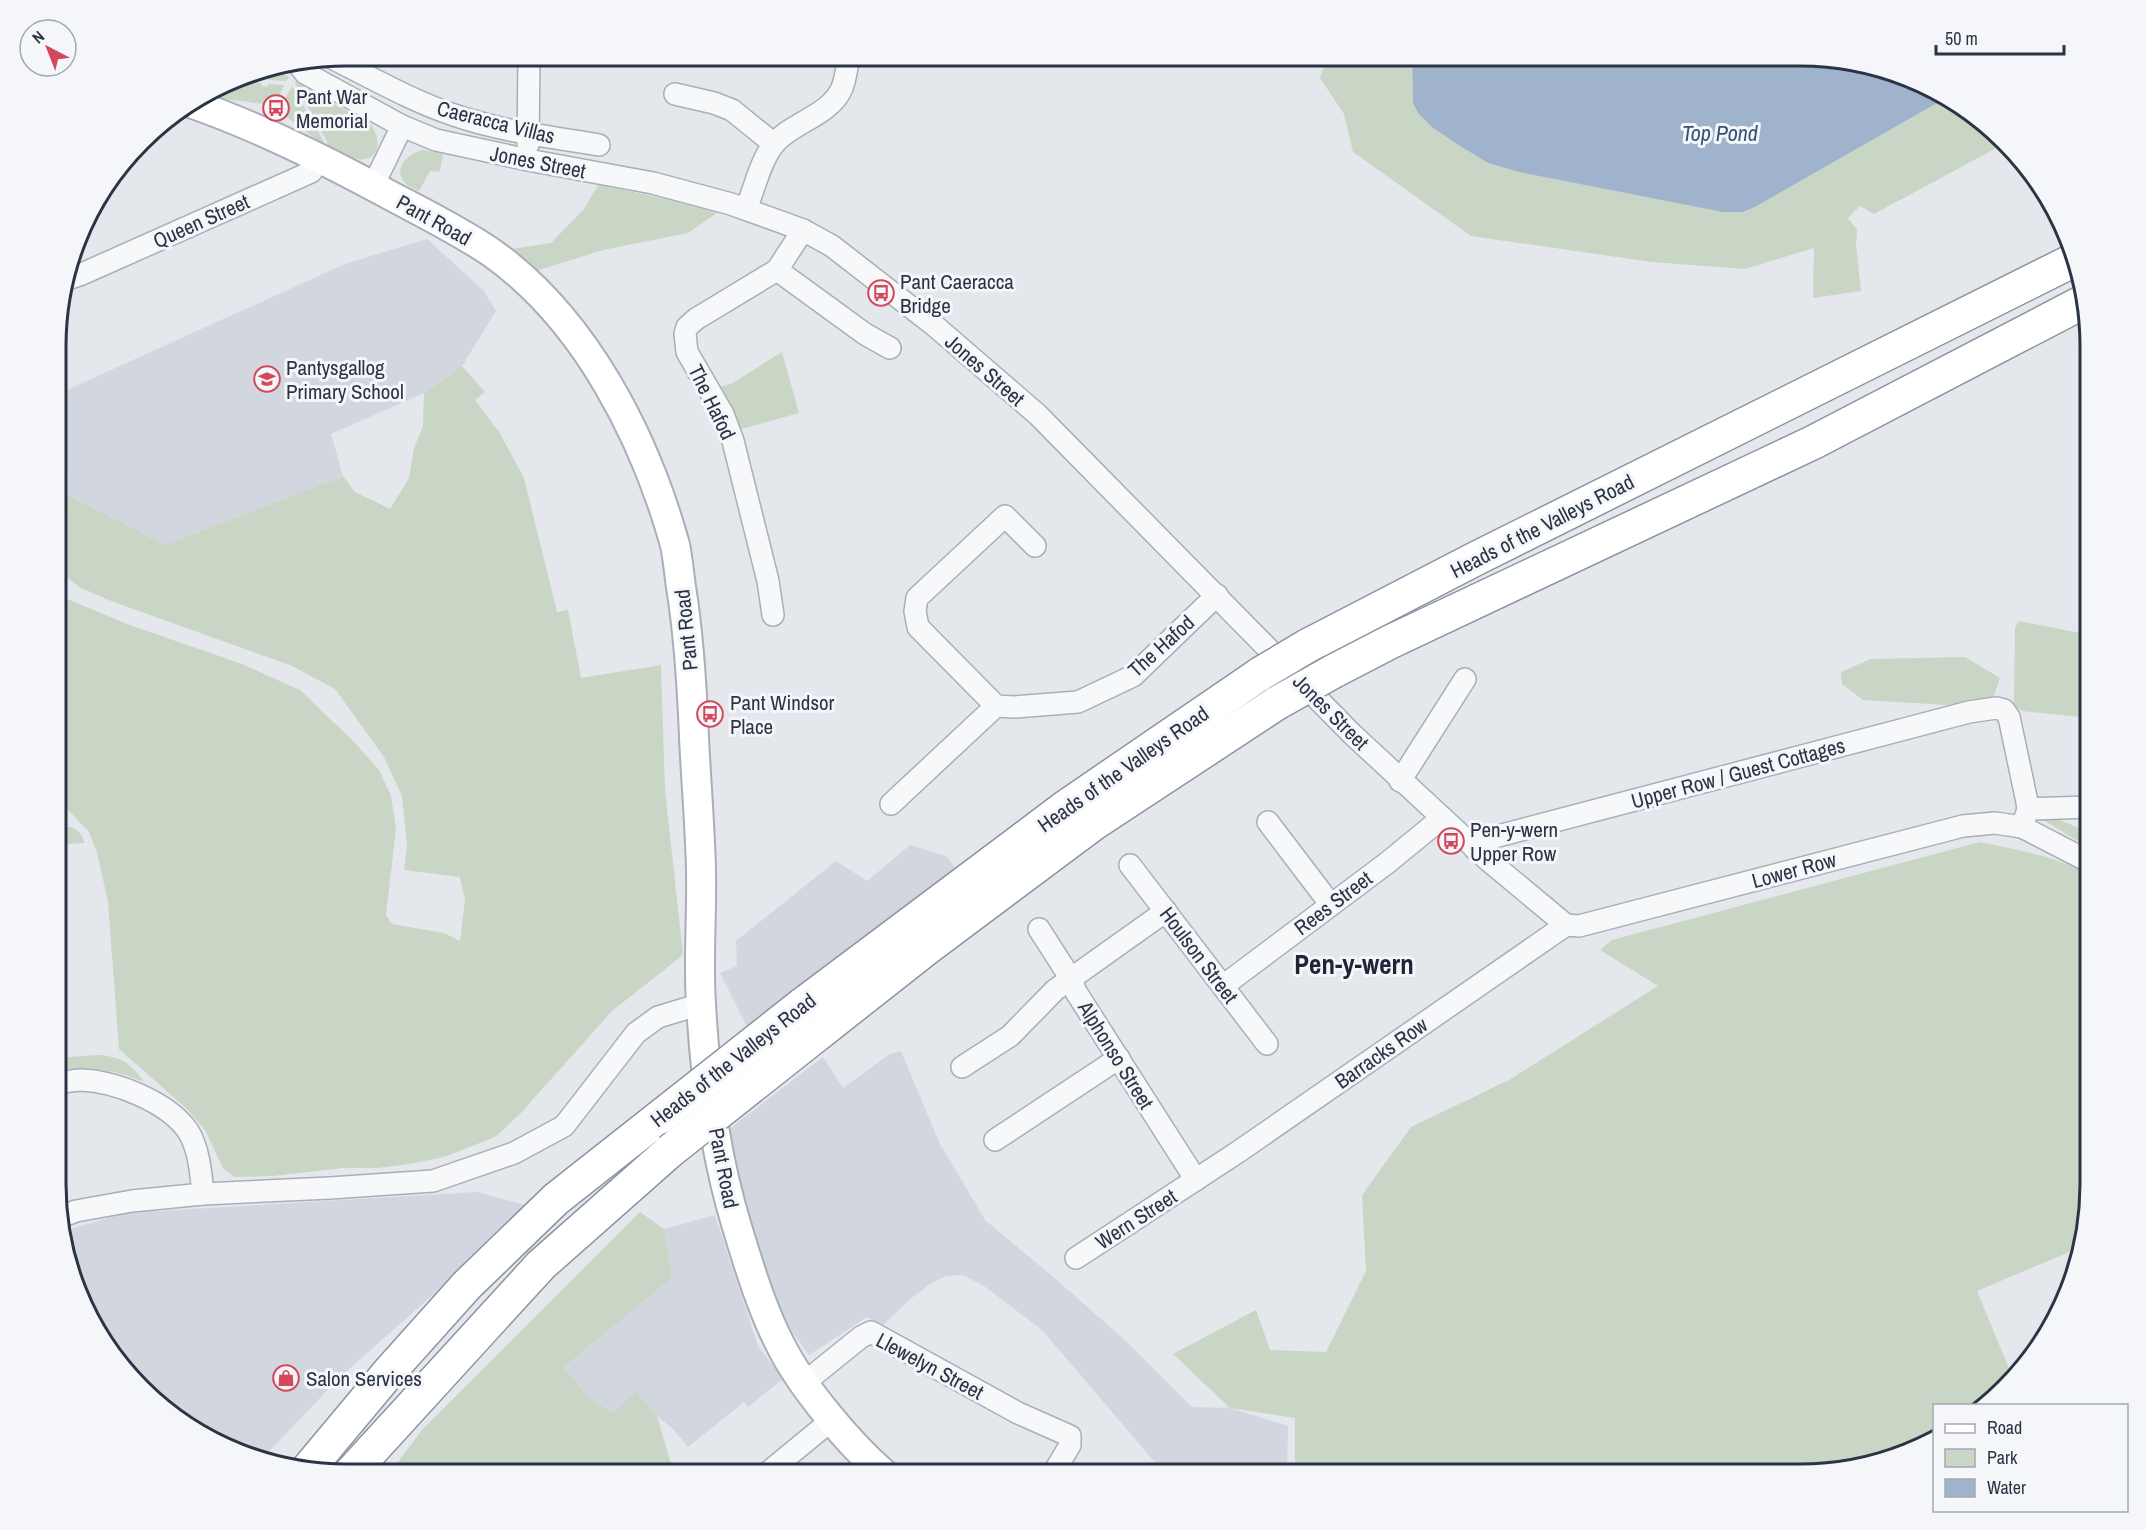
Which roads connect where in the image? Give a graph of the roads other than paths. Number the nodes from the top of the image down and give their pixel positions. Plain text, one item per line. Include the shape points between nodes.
1 (348, 66) edge
2 (529, 66) edge
3 (847, 66) edge
4 (302, 69) edge
5 (676, 94) dead end
6 (200, 107) edge
7 (402, 126) junction
8 (529, 133) junction
9 (774, 144) junction
10 (599, 145) dead end
11 (322, 159) junction
12 (528, 160) junction
13 (373, 186) junction
14 (746, 209) junction
15 (803, 230) junction
16 (2067, 263) edge
17 (777, 270) junction
18 (75, 276) edge
19 (2077, 305) edge
20 (890, 348) dead end
21 (1035, 546) dead end
22 (1217, 596) junction
23 (773, 615) dead end
24 (1465, 679) dead end
25 (996, 706) junction
26 (1400, 781) junction
27 (891, 804) dead end
28 (2080, 809) edge
29 (1442, 818) junction
30 (2025, 818) junction
31 (1268, 822) dead end
32 (1474, 848) junction
33 (2080, 855) edge
34 (1130, 865) dead end
35 (1331, 904) junction
36 (1166, 911) junction
37 (1566, 925) junction
38 (1039, 929) dead end
39 (1071, 979) junction
40 (1223, 986) junction
41 (701, 1004) junction
42 (1267, 1044) dead end
43 (1119, 1058) junction
44 (962, 1067) dead end
45 (66, 1082) edge
46 (995, 1140) dead end
47 (1196, 1180) junction
48 (203, 1194) junction
49 (68, 1214) edge
50 (1076, 1258) dead end
51 (804, 1383) junction
52 (832, 1419) junction
53 (314, 1462) edge
54 (359, 1464) edge
55 (778, 1464) edge
56 (872, 1464) edge
57 (1059, 1464) edge

1 - 8 street, Caeracca Villas via 456,116
2 - 8 street
3 - 9 street via 841,90 828,105
4 - 7 street, Jones Street
5 - 9 street via 732,110
6 - 11 street, Pant Road
7 - 12 street, Jones Street via 436,140
7 - 13 street
8 - 10 street, Caeracca Villas
8 - 12 street
9 - 14 street
11 - 13 street, Pant Road
11 - 18 street, Queen Street via 311,172
12 - 14 street, Jones Street via 653,183
13 - 41 street, Pant Road via 459,232 524,279 594,360 649,467 675,548 688,630 701,872
14 - 15 street, Jones Street
15 - 17 street, The Hafod
15 - 22 street, Jones Street via 848,257 1038,415
16 - 53 highway, Heads of the Valleys Road, bridge via 1477,558 1260,674 1067,806 802,1005 556,1199 467,1285
17 - 20 street
17 - 23 street, The Hafod via 696,319 685,334 687,352 723,414 733,441
19 - 54 highway, Heads of the Valleys Road, bridge via 1814,442 1334,671 1276,703 1093,824 927,948 670,1151 541,1265
21 - 25 street via 1005,516 917,598 918,627
22 - 25 street, The Hafod via 1133,676 1078,702
22 - 26 street, Jones Street
24 - 26 street
25 - 27 street
26 - 29 street, Jones Street
28 - 30 street
29 - 32 street, Jones Street
29 - 35 street, Rees Street
30 - 32 street, Upper Row / Guest Cottages via 2008,717 2004,710 1996,708 1483,840
30 - 33 street
30 - 37 street, Lower Row via 1963,826 1579,926
31 - 35 street
32 - 37 street, Jones Street
34 - 36 street, Houlson Street
35 - 40 street, Rees Street
36 - 39 street
36 - 40 street, Houlson Street
37 - 47 street, Barracks Row
38 - 39 street, Alphonso Street
39 - 43 street, Alphonso Street
39 - 44 street via 1010,1036
40 - 42 street, Houlson Street
41 - 48 street via 657,1017 636,1033 564,1125 514,1153 433,1181
41 - 51 street, Pant Road via 724,1185 761,1301 782,1349
43 - 46 street
43 - 47 street, Alphonso Street
45 - 48 street via 81,1080 131,1090 160,1106 188,1131 195,1146
47 - 50 street, Wern Street
48 - 49 street via 132,1201
51 - 52 street
51 - 57 street, Llewelyn Street via 871,1332 1018,1413 1070,1436 1070,1445
52 - 55 street
52 - 56 street

